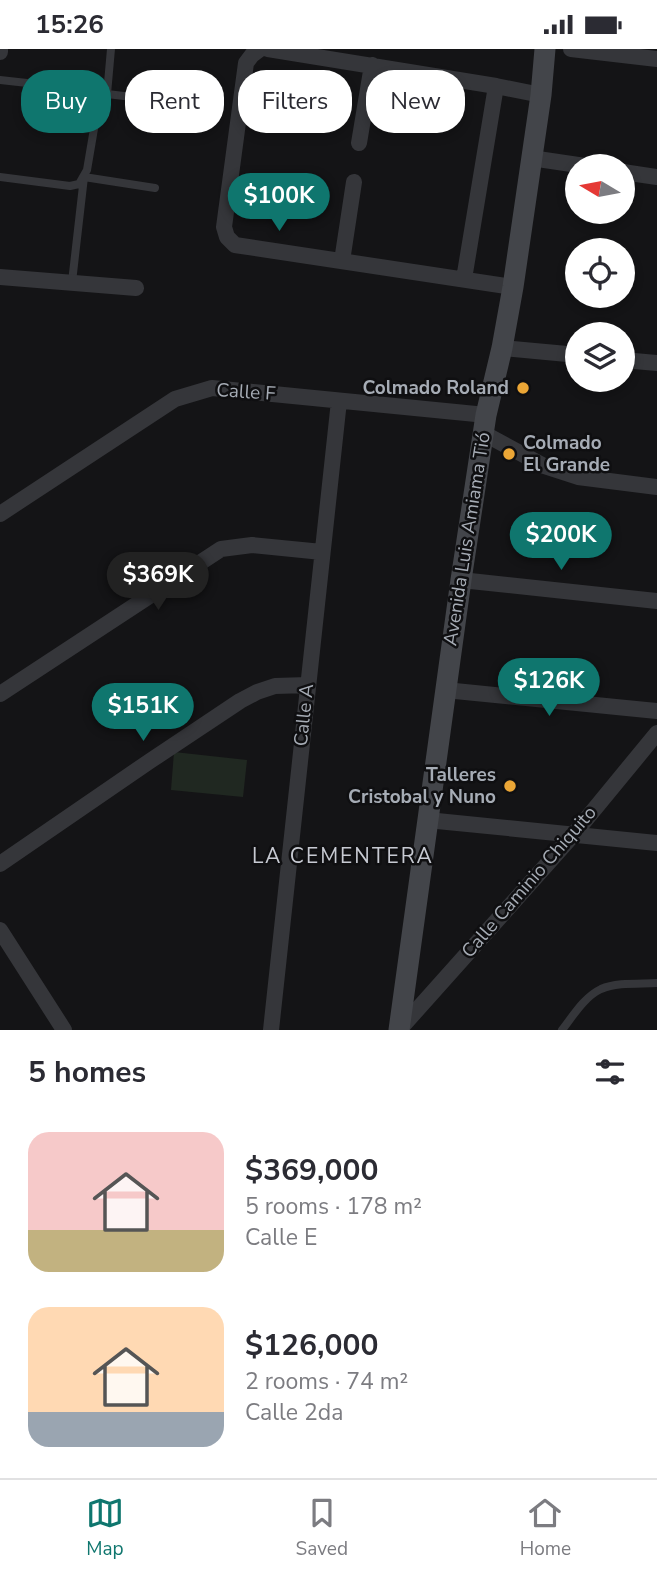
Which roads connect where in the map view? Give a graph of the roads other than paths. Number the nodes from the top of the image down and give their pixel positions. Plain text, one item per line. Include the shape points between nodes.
1 (111, 49) edge
2 (260, 49) edge
3 (268, 49) edge
4 (545, 49) edge
5 (571, 49) edge
6 (657, 59) edge
7 (372, 65) junction
8 (109, 70) edge
9 (0, 80) edge
10 (21, 82) edge
11 (496, 86) junction
12 (541, 95) junction
13 (93, 133) edge
14 (359, 143) dead end
15 (531, 158) junction
16 (565, 163) edge
17 (635, 174) edge
18 (0, 177) edge
19 (84, 177) junction
20 (657, 177) edge
21 (354, 182) dead end
22 (155, 188) dead end
23 (342, 261) junction
24 (0, 277) edge
25 (464, 279) junction
26 (72, 282) junction
27 (513, 287) junction
28 (136, 288) dead end
29 (502, 348) junction
30 (565, 354) edge
31 (635, 361) edge
32 (657, 363) edge
33 (340, 401) junction
34 (484, 424) junction
35 (657, 487) edge
36 (0, 514) edge
37 (323, 552) junction
38 (461, 580) junction
39 (657, 601) edge
40 (308, 685) junction
41 (444, 689) junction
42 (0, 694) edge
43 (657, 711) edge
44 (657, 733) edge
45 (427, 820) junction
46 (574, 834) junction
47 (657, 843) edge
48 (0, 864) edge
49 (0, 930) edge
50 (657, 983) edge
51 (64, 1030) edge
52 (271, 1030) edge
53 (399, 1030) edge
54 (562, 1030) edge

1 - 8 lane
2 - 23 street via 246,63 224,227 227,237 235,245
3 - 7 street
4 - 12 main road, Avenida Luis Amiama Tió
5 - 6 street
7 - 11 street
7 - 14 street
9 - 10 lane
11 - 12 street
11 - 25 street
12 - 15 main road, Avenida Luis Amiama Tió
13 - 19 lane
15 - 16 street
15 - 27 main road, Avenida Luis Amiama Tió
17 - 20 street
18 - 19 lane via 70,186
19 - 22 lane
19 - 26 lane
21 - 23 street
23 - 25 street
24 - 26 street
25 - 27 street
26 - 28 street
27 - 29 main road, Avenida Luis Amiama Tió
29 - 30 street
29 - 34 main road, Avenida Luis Amiama Tió
31 - 32 street
33 - 34 street, Calle F
33 - 36 street, Calle F via 212,388 175,400
33 - 37 street, Calle A
34 - 35 street via 544,466 578,477
34 - 38 main road, Avenida Luis Amiama Tió
37 - 40 street, Calle A
37 - 42 street via 252,545 221,549
38 - 39 street
38 - 41 main road, Avenida Luis Amiama Tió
40 - 48 street via 275,686 240,701
40 - 52 street, Calle A
41 - 43 street
41 - 45 main road, Avenida Luis Amiama Tió
44 - 46 street, Calle Caminio Chiquito
45 - 46 street
45 - 53 main road, Avenida Luis Amiama Tió
46 - 47 street
46 - 53 street, Calle Caminio Chiquito
49 - 51 street
50 - 54 lane via 600,989

